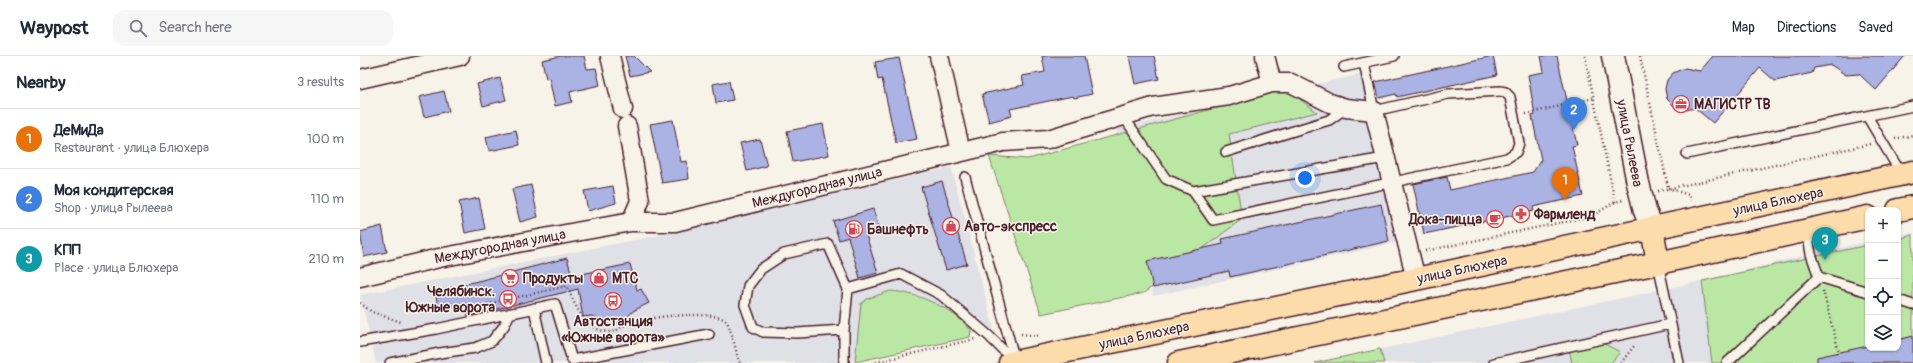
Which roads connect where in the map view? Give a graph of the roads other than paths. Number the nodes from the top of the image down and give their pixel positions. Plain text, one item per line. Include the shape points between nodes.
1 (460, 56) edge
2 (610, 56) edge
3 (938, 56) edge
4 (1265, 56) edge
5 (1394, 56) edge
6 (1613, 56) edge
7 (1364, 63) junction
8 (1344, 67) dead end
9 (360, 79) edge
10 (1272, 83) junction
11 (1913, 106) edge
12 (1346, 108) junction
13 (1374, 111) junction
14 (1867, 116) junction
15 (1124, 117) junction
16 (961, 152) junction
17 (1226, 152) dead end
18 (1687, 154) dead end
19 (1385, 158) junction
20 (1907, 174) edge
21 (965, 177) dead end
22 (1391, 182) junction
23 (1193, 191) junction
24 (1913, 207) edge
25 (1901, 209) edge
26 (1865, 218) edge
27 (631, 222) junction
28 (1652, 228) junction
29 (1807, 230) junction
30 (1658, 263) junction
31 (1819, 277) junction
32 (360, 278) edge
33 (1416, 279) junction
34 (848, 289) junction
35 (1865, 291) edge
36 (1901, 301) edge
37 (1913, 305) edge
38 (534, 308) junction
39 (510, 313) junction
40 (1670, 324) junction
41 (844, 330) junction
42 (709, 334) dead end
43 (360, 342) edge
44 (1012, 362) edge
45 (390, 363) edge
46 (546, 363) edge
47 (844, 363) edge
48 (1179, 363) edge
49 (1494, 363) edge
50 (1679, 363) edge
51 (1727, 363) edge

1 - 9 street
2 - 27 street via 625,118 640,202
3 - 16 street
4 - 10 street
5 - 7 lane
6 - 28 street, улица Рылеева via 1641,197
7 - 8 lane
7 - 13 lane
10 - 12 street, Междугородная улица via 1291,83 1330,103
10 - 15 street, Междугородная улица via 1228,96 1152,107
11 - 14 lane
12 - 13 street, Междугородная улица
12 - 17 lane via 1329,120
13 - 19 street
13 - 22 lane via 1448,94 1500,91 1510,96 1519,143 1516,152 1508,158
14 - 18 lane
14 - 20 lane
15 - 16 street, Междугородная улица via 1048,139 1003,142
15 - 23 lane via 1166,179
16 - 27 street, Междугородная улица via 675,222
19 - 22 street
19 - 23 lane
20 - 28 main road, улица Блюхера
21 - 44 lane via 1007,332
22 - 23 lane via 1213,220
22 - 33 street
24 - 25 main road
26 - 29 main road
27 - 32 street, Междугородная улица via 439,258
28 - 30 main road
28 - 33 main road, улица Блюхера
29 - 30 main road
29 - 31 lane via 1811,254
30 - 40 lane
30 - 48 main road
31 - 35 lane
31 - 51 lane
33 - 44 main road, улица Блюхера
34 - 41 lane
34 - 41 lane via 828,244 784,254 761,269 748,286 745,306 753,327 763,332
34 - 44 lane via 901,274 941,295 989,336
36 - 37 lane
38 - 39 lane
38 - 42 lane via 555,304 572,360
38 - 46 lane
39 - 43 lane
39 - 45 lane via 492,341 475,348
40 - 49 lane
40 - 50 lane
41 - 47 lane

